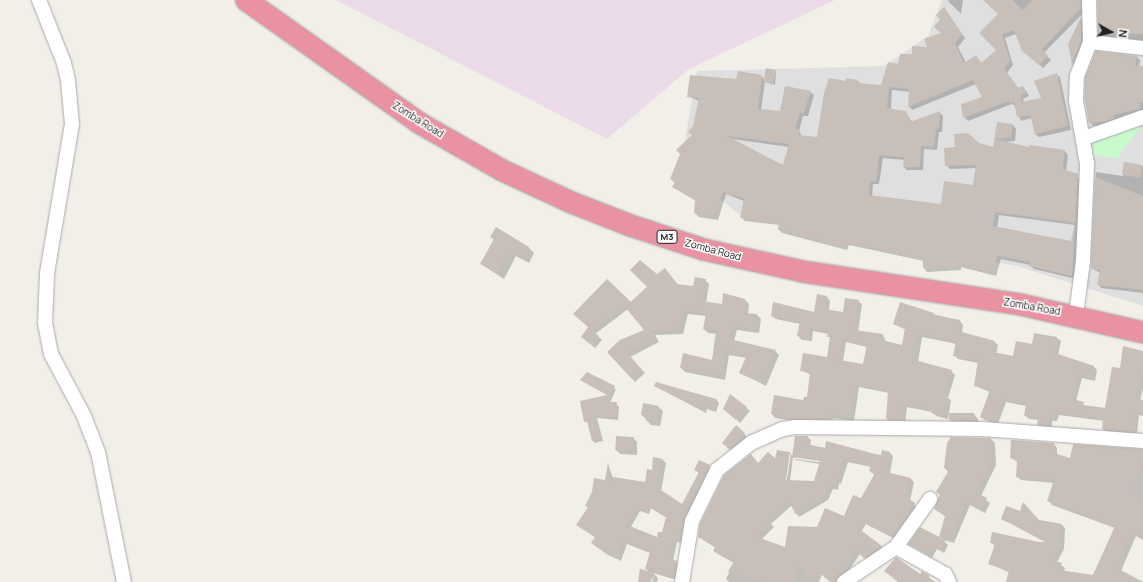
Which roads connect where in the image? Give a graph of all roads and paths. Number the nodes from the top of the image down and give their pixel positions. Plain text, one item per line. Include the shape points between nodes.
1 (39, 0) edge
2 (246, 0) edge
3 (1089, 0) edge
4 (1090, 42) junction
5 (1143, 48) edge
6 (1143, 117) edge
7 (1084, 138) junction
8 (1076, 315) junction
9 (1143, 332) edge
10 (1143, 441) edge
11 (930, 499) dead end
12 (896, 547) junction
13 (124, 582) edge
14 (682, 582) edge
15 (844, 582) edge
16 (949, 582) edge

1 - 13 street via 64,63 72,124 48,274 45,323 52,354 84,416 98,452
2 - 8 highway, Zomba Road / M3 via 418,122 502,170 571,202 703,248 802,271
3 - 4 street
4 - 5 street
4 - 7 street via 1081,62 1076,83 1076,100
6 - 7 street
7 - 8 street via 1087,164 1084,243
8 - 9 highway, Zomba Road / M3
10 - 14 street via 983,429 784,429 750,443 717,470 692,521
11 - 12 street
12 - 15 street
12 - 16 street via 945,574

